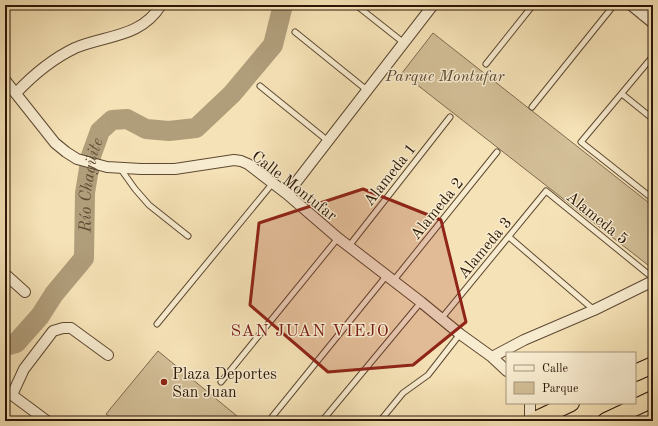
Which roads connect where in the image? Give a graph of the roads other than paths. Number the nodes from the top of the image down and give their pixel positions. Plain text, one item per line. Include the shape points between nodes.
1 (160, 5) edge
2 (356, 5) edge
3 (433, 5) edge
4 (533, 5) edge
5 (614, 5) edge
6 (631, 5) edge
7 (651, 5) edge
8 (643, 15) junction
9 (653, 23) edge
10 (295, 32) dead end
11 (404, 43) junction
12 (653, 56) edge
13 (486, 64) dead end
14 (5, 80) edge
15 (260, 86) dead end
16 (368, 91) junction
17 (16, 93) junction
18 (622, 94) junction
19 (532, 107) dead end
20 (450, 117) dead end
21 (653, 119) edge
22 (328, 141) junction
23 (497, 152) dead end
24 (119, 168) junction
25 (272, 184) junction
26 (546, 191) joint
27 (287, 194) junction
28 (653, 199) edge
29 (188, 236) dead end
30 (509, 236) junction
31 (338, 238) junction
32 (349, 246) junction
33 (5, 274) edge
34 (391, 278) junction
35 (653, 279) edge
36 (25, 292) dead end
37 (421, 302) junction
38 (594, 310) junction
39 (441, 318) junction
40 (157, 324) dead end
41 (460, 334) junction
42 (108, 355) dead end
43 (492, 357) junction
44 (653, 365) edge
45 (506, 370) edge
46 (636, 373) edge
47 (221, 382) dead end
48 (653, 399) edge
49 (530, 404) edge
50 (570, 404) edge
51 (272, 417) dead end
52 (47, 421) edge
53 (322, 421) edge
54 (380, 421) edge
55 (532, 421) edge
56 (606, 421) edge

1 - 17 street via 137,29 75,48 48,64
2 - 11 lane
3 - 11 street
4 - 13 lane
5 - 19 lane
6 - 8 street
7 - 8 street
8 - 9 street
10 - 16 lane
11 - 16 street
12 - 18 lane
14 - 17 street, Calle Montufar
15 - 22 lane
16 - 22 street
17 - 24 street, Calle Montufar via 55,143 66,152 77,159
18 - 21 lane
18 - 28 lane via 581,142
20 - 32 lane, Alameda 1
22 - 27 street
23 - 34 lane, Alameda 2
24 - 25 street, Calle Montufar via 175,169 234,160 248,164
24 - 29 lane via 150,205
25 - 27 street, Calle Montufar
25 - 40 lane
26 - 30 lane, Alameda 3
26 - 35 lane, Alameda 5
27 - 31 street, Calle Montufar
30 - 38 lane
30 - 39 lane, Alameda 3
31 - 32 street, Calle Montufar
31 - 47 lane
32 - 34 street, Calle Montufar
33 - 36 street
34 - 37 street, Calle Montufar
34 - 51 lane, Alameda 2
35 - 38 street
37 - 39 street, Calle Montufar
37 - 53 lane
38 - 43 street via 524,340
39 - 41 street, Calle Montufar
41 - 43 street, Calle Montufar
41 - 54 lane via 428,375 403,393
42 - 52 street via 71,328 53,332 24,369 12,395
43 - 45 street, Calle Montufar
44 - 46 highway
48 - 56 highway
49 - 55 street
50 - 55 highway

